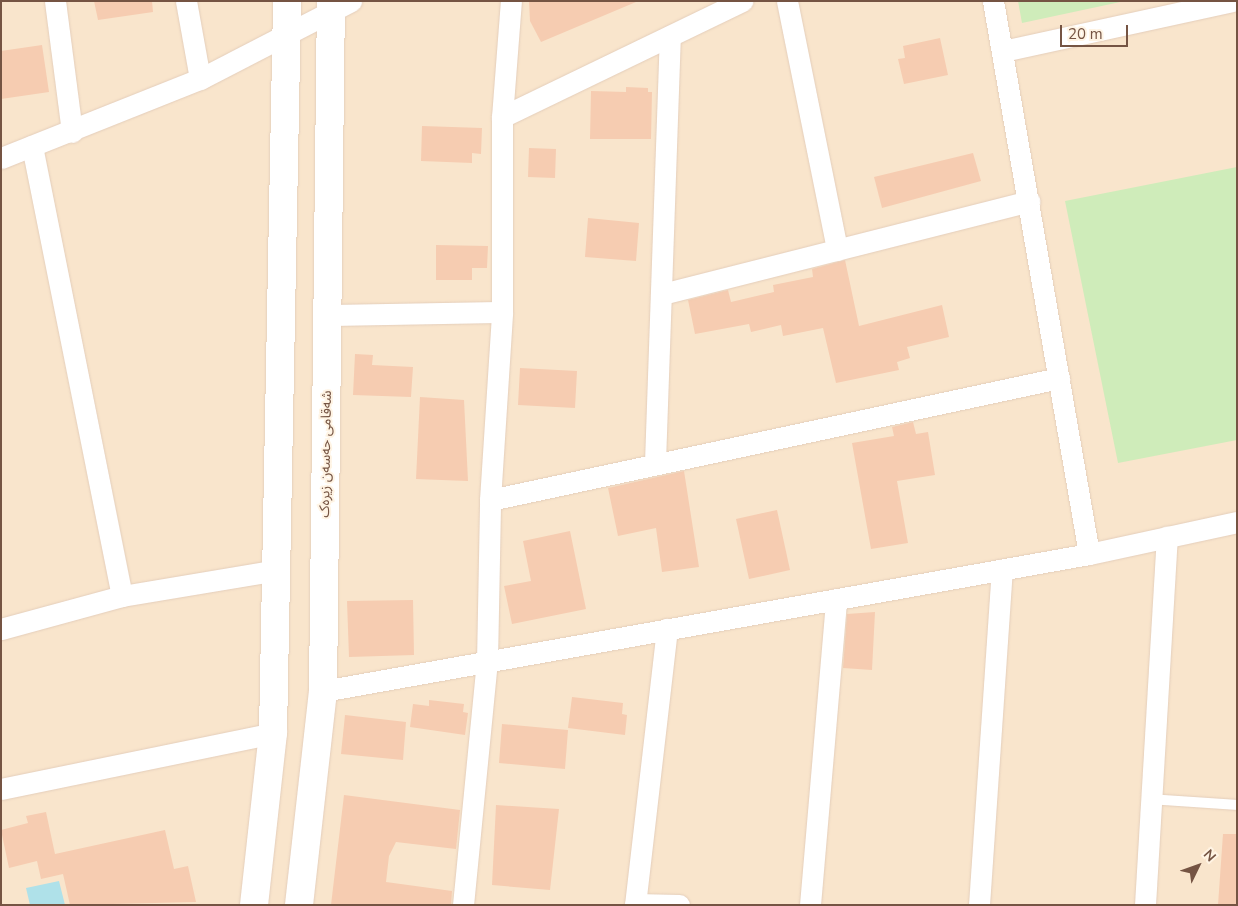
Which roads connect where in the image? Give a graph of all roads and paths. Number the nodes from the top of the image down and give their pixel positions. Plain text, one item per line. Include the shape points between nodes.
1 (55, 1) edge
2 (186, 1) edge
3 (287, 1) edge
4 (511, 1) edge
5 (742, 1) edge
6 (787, 1) edge
7 (992, 1) edge
8 (1232, 1) edge
9 (338, 5) edge
10 (286, 34) junction
11 (670, 36) junction
12 (1002, 51) junction
13 (200, 79) junction
14 (502, 117) junction
15 (72, 132) junction
16 (32, 146) junction
17 (1, 158) edge
18 (1029, 201) junction
19 (837, 250) junction
20 (662, 294) junction
21 (502, 312) junction
22 (328, 316) junction
23 (1059, 378) junction
24 (655, 462) junction
25 (490, 500) junction
26 (1237, 522) edge
27 (1167, 537) junction
28 (1089, 554) junction
29 (277, 570) junction
30 (1002, 570) junction
31 (122, 596) junction
32 (836, 599) junction
33 (1, 629) edge
34 (667, 629) junction
35 (487, 662) junction
36 (323, 691) junction
37 (273, 733) junction
38 (1, 789) edge
39 (1150, 799) junction
40 (1237, 805) edge
41 (635, 904) edge
42 (254, 905) edge
43 (298, 905) edge
44 (463, 905) edge
45 (679, 905) edge
46 (810, 905) edge
47 (979, 905) edge
48 (1145, 905) edge

1 - 15 street
2 - 13 street
3 - 10 main road
4 - 14 street
5 - 11 street
6 - 19 street
7 - 12 street
8 - 12 street
9 - 10 street
9 - 22 main road, شەقامی حەسەن زیرەک
10 - 13 street
10 - 29 main road
11 - 14 street
11 - 20 street
12 - 18 street
13 - 15 street
14 - 21 street
15 - 16 street
16 - 17 street
16 - 31 street
18 - 19 street
18 - 23 street
19 - 20 street
20 - 24 street
21 - 22 street
21 - 25 street
22 - 36 main road, شەقامی حەسەن زیرەک
23 - 24 street
23 - 28 street
24 - 25 street
25 - 35 street
26 - 27 street
27 - 28 street
27 - 39 street
28 - 30 street
29 - 31 street
29 - 37 main road
30 - 32 street
30 - 47 street
31 - 33 street
32 - 34 street
32 - 46 street
34 - 35 street
34 - 41 street
35 - 36 street
35 - 44 street
36 - 43 main road, شەقامی حەسەن زیرەک
37 - 38 street
37 - 42 main road
39 - 40 lane
39 - 48 street
41 - 45 street

